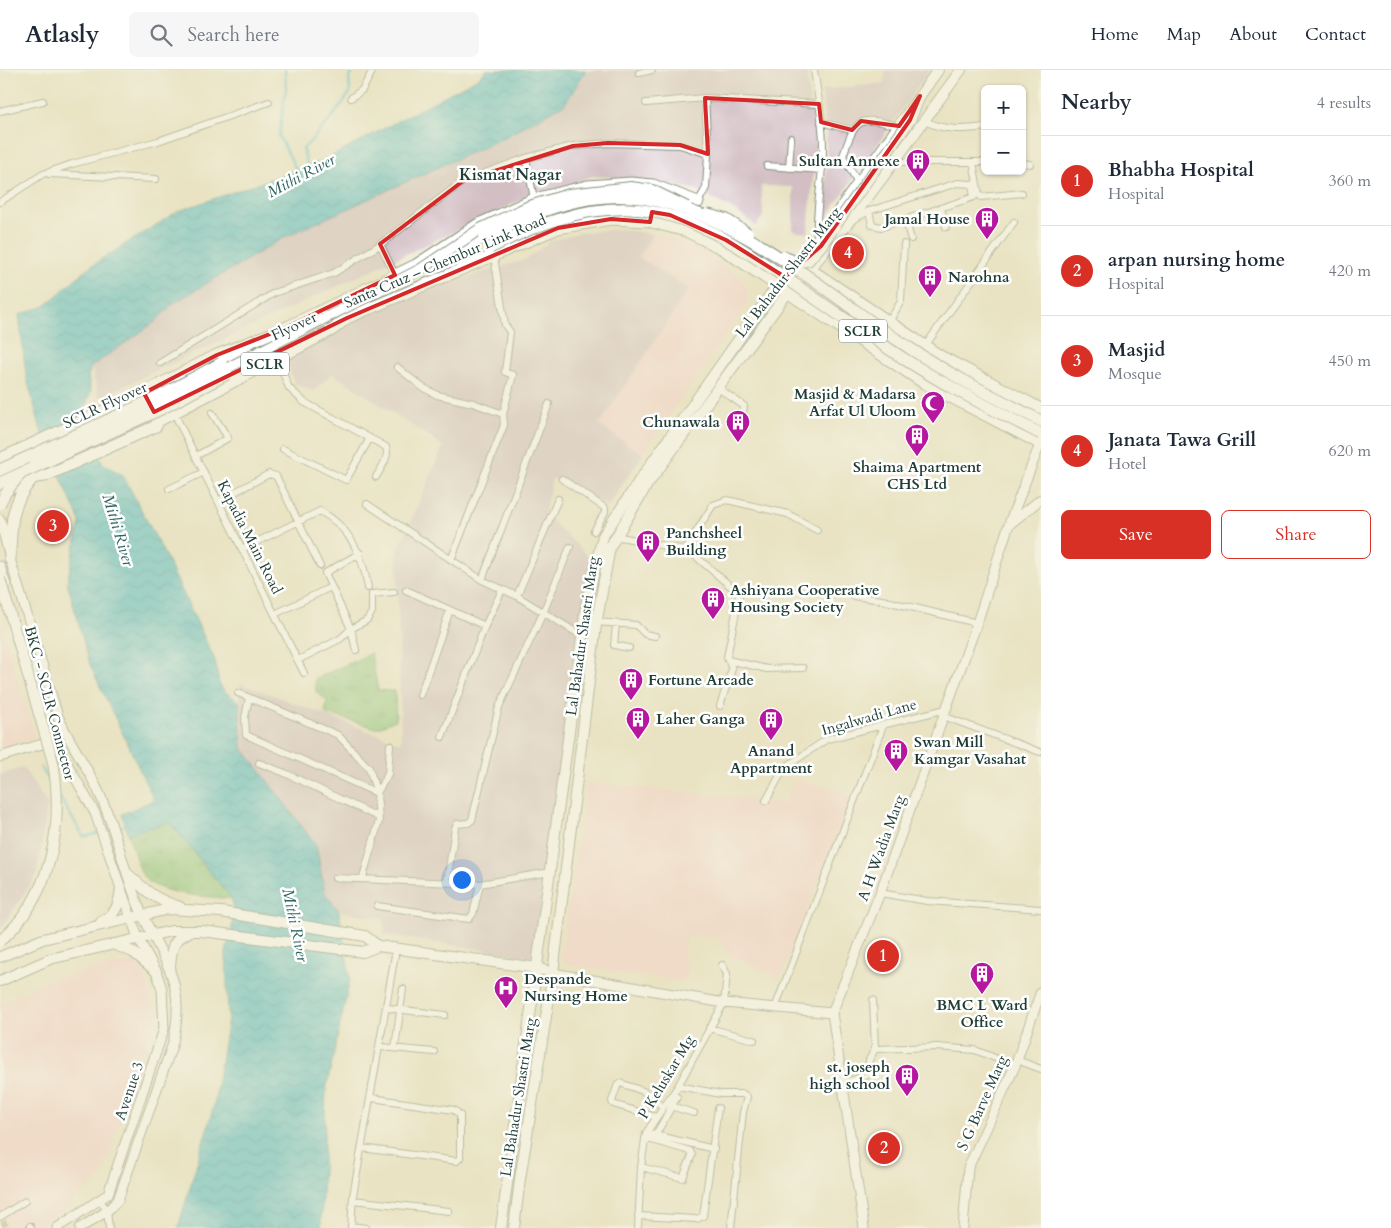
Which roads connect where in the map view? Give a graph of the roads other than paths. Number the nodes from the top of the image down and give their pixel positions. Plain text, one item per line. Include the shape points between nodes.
1 (373, 70) edge
2 (652, 70) edge
3 (814, 70) edge
4 (938, 70) edge
5 (960, 70) edge
6 (639, 74) dead end
7 (920, 96) junction
8 (351, 98) dead end
9 (705, 98) junction
10 (42, 101) dead end
11 (269, 102) dead end
12 (646, 103) dead end
13 (819, 104) junction
14 (0, 111) edge
15 (923, 120) junction
16 (821, 122) junction
17 (899, 126) junction
18 (981, 128) edge
19 (852, 130) junction
20 (791, 138) dead end
21 (708, 154) junction
22 (526, 158) junction
23 (892, 162) junction
24 (973, 162) junction
25 (981, 162) edge
26 (1026, 164) edge
27 (1030, 164) dead end
28 (768, 166) dead end
29 (790, 168) junction
30 (822, 170) junction
31 (43, 174) junction
32 (156, 179) dead end
33 (858, 183) junction
34 (658, 187) junction
35 (1022, 193) dead end
36 (534, 199) junction
37 (0, 202) edge
38 (696, 207) junction
39 (942, 208) junction
40 (869, 211) junction
41 (905, 219) junction
42 (650, 222) junction
43 (1014, 222) dead end
44 (847, 224) junction
45 (946, 227) dead end
46 (911, 239) dead end
47 (817, 241) junction
48 (380, 244) junction
49 (904, 244) dead end
50 (489, 248) junction
51 (799, 262) junction
52 (416, 265) junction
53 (810, 270) junction
54 (395, 275) junction
55 (778, 285) junction
56 (788, 292) junction
57 (768, 298) junction
58 (778, 306) junction
59 (347, 318) junction
60 (892, 324) junction
61 (285, 328) junction
62 (925, 346) junction
63 (876, 352) junction
64 (277, 357) junction
65 (160, 363) dead end
66 (397, 367) dead end
67 (224, 369) junction
68 (718, 388) junction
69 (144, 393) junction
70 (705, 397) junction
71 (549, 404) dead end
72 (1041, 409) edge
73 (174, 413) junction
74 (212, 413) dead end
75 (503, 414) junction
76 (158, 421) junction
77 (1041, 421) edge
78 (738, 426) dead end
79 (370, 438) junction
80 (1041, 441) edge
81 (283, 449) dead end
82 (196, 456) junction
83 (0, 459) edge
84 (0, 470) edge
85 (204, 472) junction
86 (39, 476) junction
87 (376, 477) dead end
88 (562, 479) dead end
89 (0, 483) edge
90 (169, 489) dead end
91 (0, 493) edge
92 (558, 499) dead end
93 (1041, 499) edge
94 (218, 501) junction
95 (0, 504) edge
96 (367, 504) dead end
97 (0, 519) edge
98 (601, 519) junction
99 (298, 521) junction
100 (1009, 524) junction
101 (608, 527) junction
102 (816, 530) dead end
103 (594, 531) dead end
104 (616, 536) junction
105 (570, 547) dead end
106 (686, 548) junction
107 (242, 549) junction
108 (360, 553) junction
109 (451, 560) junction
110 (5, 562) edge
111 (320, 566) dead end
112 (0, 579) edge
113 (482, 580) junction
114 (331, 587) junction
115 (368, 588) dead end
116 (406, 590) dead end
117 (502, 590) junction
118 (394, 592) dead end
119 (517, 596) junction
120 (853, 596) dead end
121 (450, 610) junction
122 (543, 613) junction
123 (275, 614) junction
124 (27, 616) junction
125 (16, 620) junction
126 (596, 622) junction
127 (977, 623) junction
128 (616, 624) junction
129 (485, 626) junction
130 (351, 629) junction
131 (582, 636) junction
132 (655, 636) dead end
133 (628, 648) dead end
134 (356, 650) dead end
135 (298, 660) junction
136 (728, 660) junction
137 (804, 668) dead end
138 (304, 673) dead end
139 (238, 693) dead end
140 (420, 695) dead end
141 (249, 698) junction
142 (720, 706) dead end
143 (945, 712) junction
144 (883, 726) junction
145 (442, 737) dead end
146 (54, 740) junction
147 (390, 746) dead end
148 (1040, 752) edge
149 (0, 757) edge
150 (259, 763) dead end
151 (377, 793) junction
152 (766, 801) dead end
153 (378, 817) junction
154 (550, 872) junction
155 (129, 875) junction
156 (335, 878) dead end
157 (363, 878) junction
158 (447, 882) junction
159 (480, 884) junction
160 (121, 888) junction
161 (880, 892) junction
162 (377, 906) dead end
163 (1041, 909) edge
164 (191, 910) junction
165 (143, 915) junction
166 (131, 918) junction
167 (91, 926) junction
168 (190, 931) junction
169 (154, 934) junction
170 (138, 938) junction
171 (0, 941) edge
172 (113, 944) junction
173 (378, 946) junction
174 (396, 949) junction
175 (0, 957) edge
176 (722, 965) dead end
177 (170, 967) junction
178 (537, 968) junction
179 (156, 971) junction
180 (553, 973) junction
181 (0, 981) edge
182 (403, 990) dead end
183 (1041, 991) edge
184 (873, 1000) dead end
185 (724, 1003) junction
186 (387, 1008) junction
187 (775, 1008) junction
188 (400, 1010) junction
189 (832, 1013) junction
190 (444, 1016) dead end
191 (708, 1028) junction
192 (754, 1040) dead end
193 (381, 1047) junction
194 (395, 1048) junction
195 (875, 1049) junction
196 (434, 1052) dead end
197 (525, 1056) junction
198 (541, 1059) junction
199 (1016, 1063) junction
200 (1041, 1069) edge
201 (843, 1083) junction
202 (678, 1086) junction
203 (677, 1097) dead end
204 (372, 1098) junction
205 (663, 1106) junction
206 (672, 1107) junction
207 (718, 1108) dead end
208 (694, 1112) dead end
209 (656, 1117) junction
210 (646, 1136) junction
211 (656, 1136) junction
212 (362, 1148) junction
213 (714, 1150) junction
214 (641, 1169) junction
215 (509, 1178) junction
216 (520, 1179) junction
217 (681, 1181) dead end
218 (100, 1200) junction
219 (353, 1200) junction
220 (25, 1201) dead end
221 (107, 1211) junction
222 (449, 1212) dead end
223 (638, 1216) junction
224 (1, 1219) edge
225 (351, 1227) edge
226 (57, 1228) edge
227 (80, 1228) edge
228 (109, 1228) edge
229 (366, 1228) edge
230 (501, 1228) edge
231 (514, 1228) edge
232 (638, 1228) edge
233 (731, 1228) edge
234 (864, 1228) edge
235 (963, 1228) edge

1 - 8 street via 362,90
2 - 6 street
3 - 13 street
4 - 7 main road, Lal Bahadur Shastri Marg
5 - 15 main road, Lal Bahadur Shastri Marg
7 - 17 main road, Lal Bahadur Shastri Marg
7 - 38 main road, bridge via 910,120 808,261 789,259 726,219
9 - 12 street
9 - 13 street
9 - 21 street
10 - 14 street
11 - 31 street via 158,141
13 - 16 street
15 - 18 street via 959,130
15 - 23 main road, Lal Bahadur Shastri Marg
16 - 19 street
16 - 30 street
17 - 19 street via 861,121
17 - 33 main road, Lal Bahadur Shastri Marg
19 - 33 street via 843,156
20 - 29 street
21 - 22 street via 680,145 608,143 573,146
21 - 38 street via 706,188
22 - 36 street
22 - 48 street via 463,181
23 - 24 street
23 - 44 main road, Lal Bahadur Shastri Marg
24 - 25 street
24 - 35 street via 982,197
26 - 27 street
28 - 29 street
29 - 30 street
30 - 47 street via 815,218
31 - 32 street
31 - 37 street
33 - 47 main road, Lal Bahadur Shastri Marg
34 - 36 highway, Santa Cruz – Chembur Link Road via 609,183 568,189
34 - 38 highway, Santa Cruz – Chembur Link Road
34 - 42 highway
36 - 52 highway, Santa Cruz – Chembur Link Road via 477,225
38 - 50 highway, SCLR, bridge via 630,197 589,200 552,208
38 - 77 highway, SCLR, bridge via 935,365
38 - 95 main road, bridge via 652,190 631,187 549,198 508,214 421,269 159,403 47,454 20,475
39 - 40 street via 974,197 972,184 957,183
39 - 41 street
39 - 45 street
40 - 41 street via 875,227
40 - 44 street
41 - 46 street
42 - 50 highway, Santa Cruz – Chembur Link Road via 620,219 576,224
42 - 55 highway, Santa Cruz – Chembur Link Road via 668,225 704,239
43 - 62 street
44 - 53 main road, Lal Bahadur Shastri Marg
47 - 51 main road, Lal Bahadur Shastri Marg
48 - 54 street
48 - 65 street via 334,272 274,293
49 - 60 street via 902,301
50 - 52 highway, SCLR
50 - 59 highway, Santa Cruz – Chembur Link Road / SCLR via 426,284
50 - 75 street via 505,325 510,332 505,372 513,375
50 - 80 highway, SCLR, bridge via 537,226 573,215 630,209 670,215 726,240 929,375
51 - 53 highway
51 - 55 main road, Lal Bahadur Shastri Marg
52 - 54 highway, Santa Cruz – Chembur Link Road / SCLR
53 - 56 main road, Lal Bahadur Shastri Marg
53 - 60 highway
54 - 61 highway, Santa Cruz – Chembur Link Road / SCLR
55 - 56 highway, Santa Cruz – Chembur Link Road
55 - 57 main road, Lal Bahadur Shastri Marg
56 - 58 main road, Lal Bahadur Shastri Marg
56 - 63 highway, Santa Cruz – Chembur Link Road
57 - 58 main road
57 - 70 main road, Lal Bahadur Shastri Marg
58 - 68 main road, Lal Bahadur Shastri Marg
59 - 64 highway, Santa Cruz – Chembur Link Road / SCLR via 332,330
59 - 67 highway, Flyover
60 - 62 highway
60 - 63 highway
61 - 67 highway, Flyover
61 - 69 highway, Santa Cruz – Chembur Link Road / SCLR via 217,355
62 - 72 highway
63 - 80 highway, Santa Cruz – Chembur Link Road via 962,405
64 - 73 highway, Santa Cruz – Chembur Link Road / SCLR
64 - 79 street via 288,388 304,402
66 - 75 street via 422,387 437,394
67 - 84 highway, SCLR Flyover, bridge
67 - 89 highway, bridge via 161,408
68 - 70 main road, Lal Bahadur Shastri Marg
68 - 78 street via 744,406
69 - 76 highway
69 - 83 highway, Santa Cruz – Chembur Link Road / SCLR
70 - 101 main road, Lal Bahadur Shastri Marg
70 - 104 main road, Lal Bahadur Shastri Marg
71 - 113 street
73 - 76 highway, Santa Cruz – Chembur Link Road / SCLR
73 - 82 street, Kapadia Main Road
74 - 82 street via 228,438
75 - 109 street via 504,425
76 - 86 highway, Santa Cruz – Chembur Link Road / SCLR via 156,426
79 - 81 street via 346,480
79 - 87 street via 386,447 388,452
80 - 100 street, A H Wadia Marg
82 - 85 street, Kapadia Main Road
85 - 90 street
85 - 94 street, Kapadia Main Road
86 - 91 highway, Santa Cruz – Chembur Link Road / SCLR
86 - 110 highway via 16,503
88 - 98 street via 604,506 606,510
92 - 119 street
93 - 100 street
94 - 99 street via 272,474 276,476
94 - 107 street, Kapadia Main Road
96 - 109 street
97 - 110 street
98 - 101 street
98 - 103 street
99 - 107 street
99 - 108 street via 320,511 345,531
99 - 111 street
100 - 127 street, A H Wadia Marg
101 - 131 main road, Lal Bahadur Shastri Marg via 587,600
102 - 106 street via 788,514 727,500 713,505
104 - 106 street
104 - 126 main road, Lal Bahadur Shastri Marg via 610,547
105 - 122 street
106 - 136 street via 736,591 739,598
107 - 123 street, Kapadia Main Road
108 - 114 street via 326,572
108 - 115 street
109 - 113 street
110 - 124 street, Avenue 3
110 - 125 street, Avenue 3
112 - 171 main road, BKC - SCLR Connector, bridge via 53,762 58,814 54,844 40,889 12,930
113 - 117 street
114 - 123 street
114 - 130 street
116 - 121 street
117 - 119 street
117 - 129 street
118 - 130 street via 372,594 370,616
119 - 122 street
120 - 127 street
121 - 129 street
121 - 140 street
122 - 131 street
122 - 158 street via 499,707 472,820 457,824 455,828
123 - 135 street, Kapadia Main Road
124 - 125 street
124 - 155 street, Avenue 3 via 65,734 106,808
125 - 146 street, Avenue 3
126 - 128 street
126 - 180 main road, Lal Bahadur Shastri Marg
127 - 143 street, A H Wadia Marg
128 - 132 street via 636,625 645,634
128 - 133 street via 614,645
129 - 145 street
130 - 134 street
130 - 135 street via 340,639
131 - 154 main road, Lal Bahadur Shastri Marg
135 - 138 street, Kapadia Main Road
136 - 137 street via 768,668
136 - 142 street via 732,668
139 - 141 street
141 - 151 street via 338,735 369,768
141 - 151 street via 246,735
143 - 144 street, Ingalwadi Lane
143 - 148 street
143 - 161 street, A H Wadia Marg
144 - 152 street, Ingalwadi Lane via 827,739 784,768
144 - 187 street
146 - 149 street
146 - 160 street, Avenue 3 via 95,813
147 - 151 street via 388,774
150 - 153 street
151 - 153 street
153 - 157 street
154 - 159 street
154 - 178 main road, Lal Bahadur Shastri Marg
155 - 164 main road via 159,900
155 - 165 street, Avenue 3
156 - 157 street
157 - 158 street
158 - 159 street
159 - 162 street via 469,919
160 - 166 street, Avenue 3
160 - 167 main road via 116,912
161 - 163 street via 927,901
161 - 189 street, A H Wadia Marg
164 - 165 main road via 169,909
164 - 173 main road via 365,936
165 - 166 main road
165 - 169 street, Avenue 3
166 - 167 main road
166 - 170 street, Avenue 3
167 - 175 main road via 43,939
168 - 169 main road
168 - 173 main road via 363,952
168 - 177 main road via 174,944
169 - 170 main road
169 - 177 street, Avenue 3
170 - 172 main road
170 - 179 street, Avenue 3
172 - 179 main road via 133,952
172 - 181 main road via 50,959
173 - 174 main road
174 - 178 main road
174 - 186 street
176 - 185 street via 727,974
177 - 221 street, Avenue 3 via 176,986 176,1030 172,1046 118,1200
178 - 180 main road
178 - 197 main road, Lal Bahadur Shastri Marg
179 - 218 street, Avenue 3 via 162,989 164,1028 110,1189
180 - 185 street
180 - 198 main road, Lal Bahadur Shastri Marg
182 - 188 street
183 - 199 street, S G Barve Marg
184 - 195 street
185 - 187 street
185 - 191 street, P Keluskar Mg
186 - 188 street
186 - 193 street
187 - 189 street
188 - 190 street
188 - 194 street
189 - 201 street
191 - 192 street
191 - 202 street, P Keluskar Mg
193 - 194 street
193 - 204 street
194 - 196 street
195 - 199 street via 937,1047 976,1050
195 - 201 street via 869,1060 868,1075
197 - 198 main road
197 - 215 main road, Lal Bahadur Shastri Marg
198 - 216 main road, Lal Bahadur Shastri Marg
199 - 200 street
199 - 235 street, S G Barve Marg via 968,1168
201 - 234 street
202 - 205 street, P Keluskar Mg
202 - 233 street via 747,1097
203 - 206 street
204 - 212 street
204 - 212 street via 454,1110 460,1115 460,1158 458,1162
205 - 206 street
205 - 209 street, P Keluskar Mg
205 - 209 street via 643,1091 618,1084 613,1104
206 - 208 street
206 - 211 street
207 - 213 street
209 - 210 street, P Keluskar Mg
210 - 211 street
210 - 214 street, P Keluskar Mg
210 - 214 street via 690,1151 692,1155 683,1178
211 - 213 street
212 - 219 street
213 - 223 street via 704,1213 700,1218
214 - 217 street
214 - 223 street, P Keluskar Mg
215 - 216 main road
215 - 230 main road, Lal Bahadur Shastri Marg
216 - 231 main road, Lal Bahadur Shastri Marg
218 - 221 street
218 - 226 street, Avenue 3
219 - 222 street
219 - 225 street
220 - 224 street
221 - 227 street, Avenue 3
221 - 228 street
223 - 232 street, P Keluskar Mg
225 - 229 street

